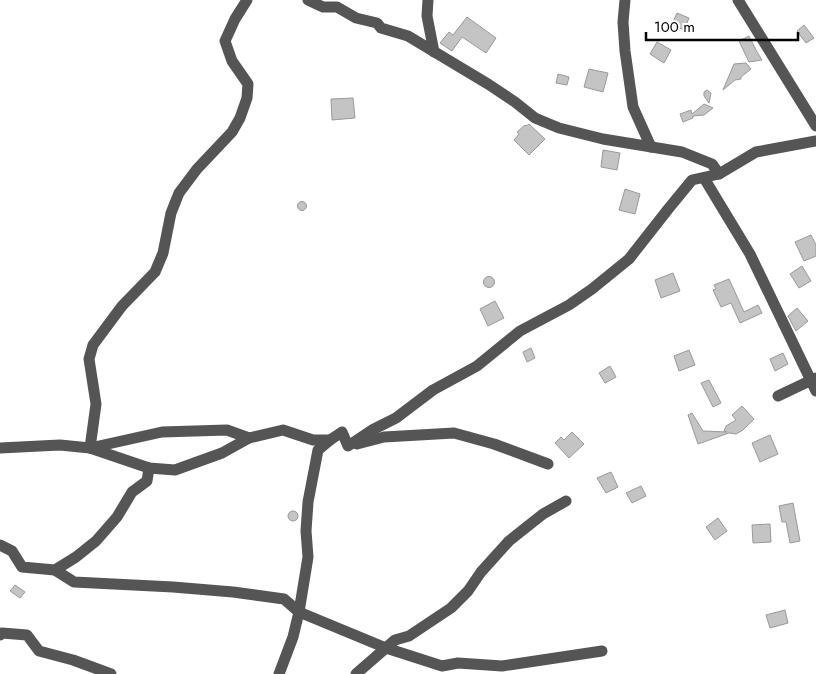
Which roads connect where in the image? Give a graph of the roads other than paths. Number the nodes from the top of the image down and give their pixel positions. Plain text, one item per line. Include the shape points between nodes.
1 (247, 0) edge
2 (308, 0) edge
3 (428, 0) edge
4 (625, 0) edge
5 (738, 0) edge
6 (434, 52) junction
7 (816, 126) edge
8 (816, 141) edge
9 (651, 147) junction
10 (719, 174) junction
11 (704, 178) junction
12 (814, 383) edge
13 (778, 396) dead end
14 (249, 438) junction
15 (330, 440) junction
16 (348, 446) junction
17 (0, 448) edge
18 (90, 448) junction
19 (548, 464) dead end
20 (149, 468) junction
21 (566, 501) dead end
22 (0, 545) edge
23 (55, 570) junction
24 (299, 612) junction
25 (0, 635) edge
26 (386, 648) junction
27 (602, 651) dead end
28 (111, 674) edge
29 (279, 674) edge
30 (356, 674) edge

1 - 18 street via 225,41 232,61 248,84 240,118 232,132 179,193 155,272 122,306 93,345 89,359 96,404
2 - 6 street via 324,7 337,7 356,18 377,23 381,28 408,36
3 - 6 street via 427,16
4 - 9 street via 625,51 633,107
5 - 7 street
6 - 9 street via 488,84 535,118 559,128
8 - 10 street via 756,152
9 - 10 street via 682,152 712,164
10 - 11 street
11 - 12 street via 750,254
11 - 16 street via 692,180 630,259 592,289 520,331 477,366 433,390 396,418
12 - 13 street
14 - 15 street via 283,430 313,440
14 - 18 street via 227,430 162,432
14 - 20 street via 222,453 175,470
15 - 16 street via 342,432
15 - 24 street via 318,450 308,502 308,557
16 - 19 street via 384,438 454,433
17 - 18 street via 60,445
18 - 20 street
20 - 23 street via 147,480 132,492 96,541
21 - 26 street via 543,514 509,541 451,608
22 - 23 street via 12,551 22,567
23 - 24 street via 74,582 173,587 284,599
24 - 26 street
24 - 29 street
25 - 28 street via 27,635 39,651
26 - 27 street via 442,666 458,662 502,666
26 - 30 street

